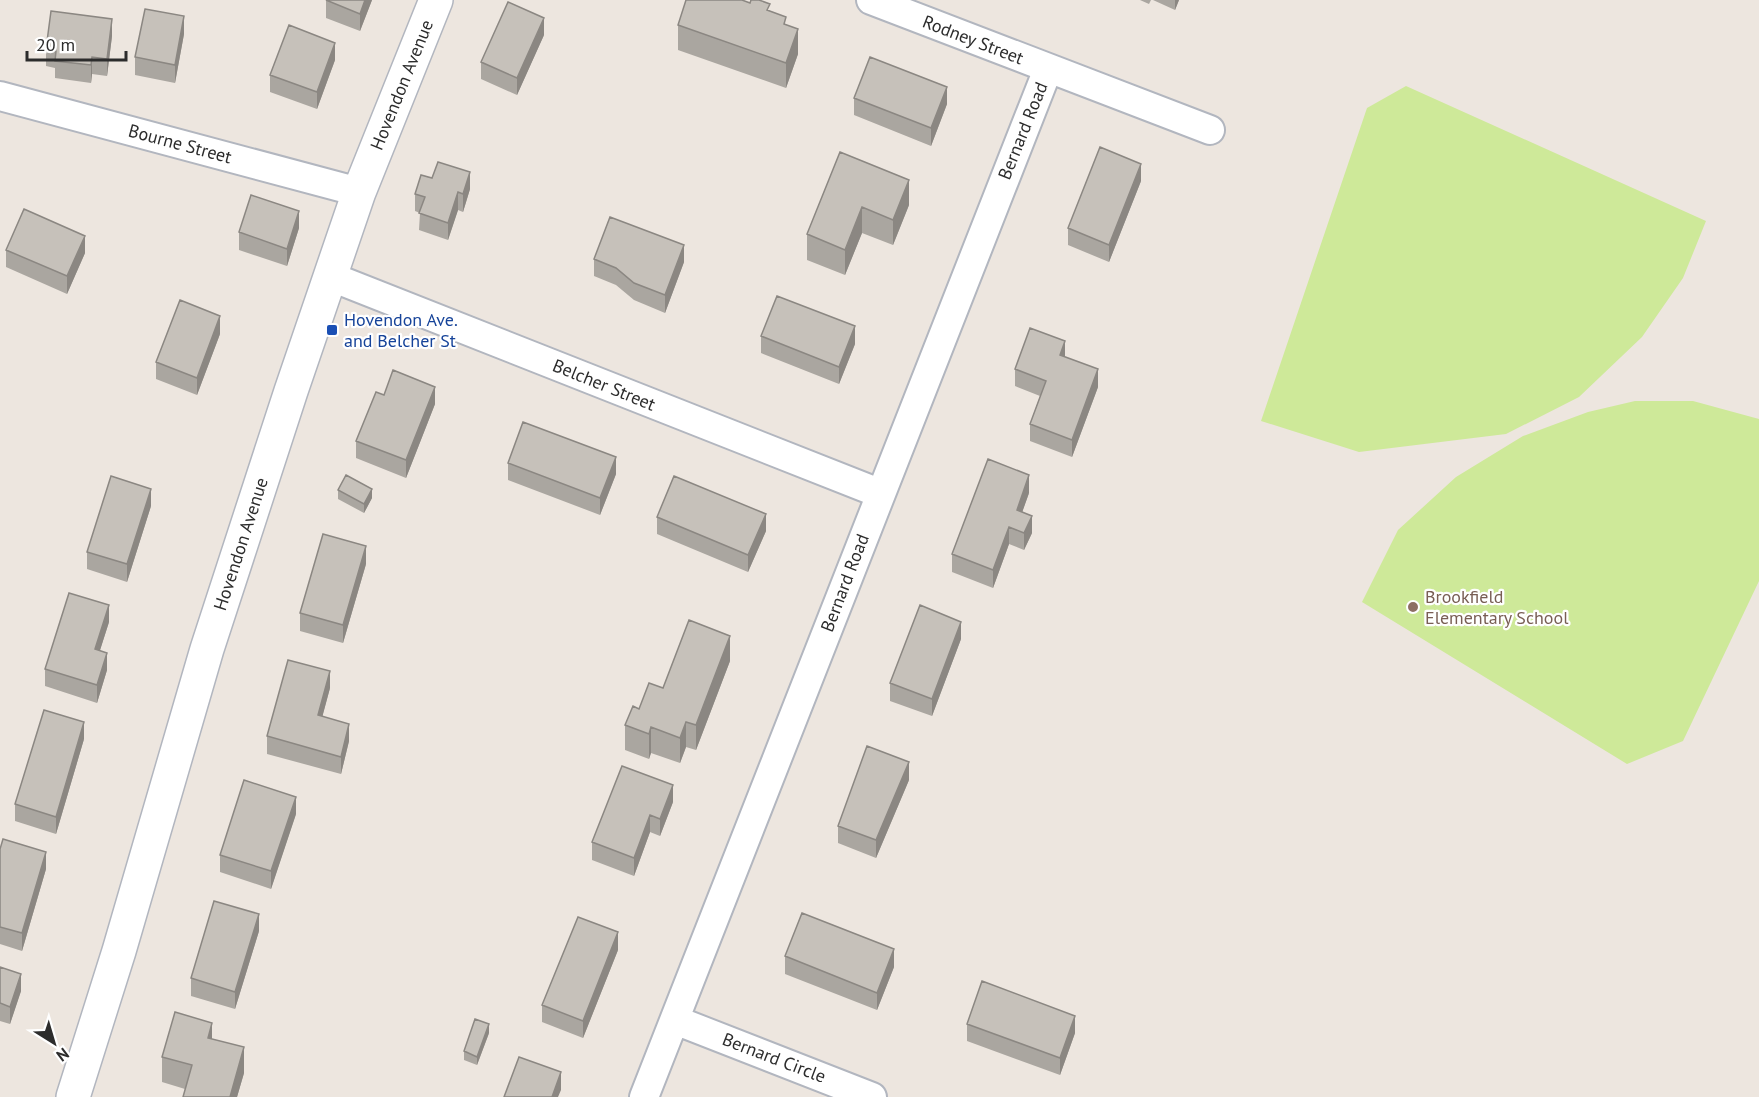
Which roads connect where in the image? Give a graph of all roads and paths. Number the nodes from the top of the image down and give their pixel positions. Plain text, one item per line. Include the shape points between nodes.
1 (436, 0) edge
2 (871, 0) edge
3 (1048, 69) junction
4 (0, 96) edge
5 (1210, 130) dead end
6 (359, 192) junction
7 (329, 276) junction
8 (879, 493) junction
9 (675, 1020) junction
10 (73, 1097) edge
11 (644, 1097) edge
12 (872, 1097) edge

1 - 6 street, Hovendon Avenue
2 - 3 street, Rodney Street
3 - 5 street, Rodney Street
3 - 8 street, Bernard Road
4 - 6 street, Bourne Street
6 - 7 street, Hovendon Avenue
7 - 8 street, Belcher Street
7 - 10 street, Hovendon Avenue via 207,649
8 - 9 street, Bernard Road
9 - 11 street, Bernard Road
9 - 12 street, Bernard Circle

